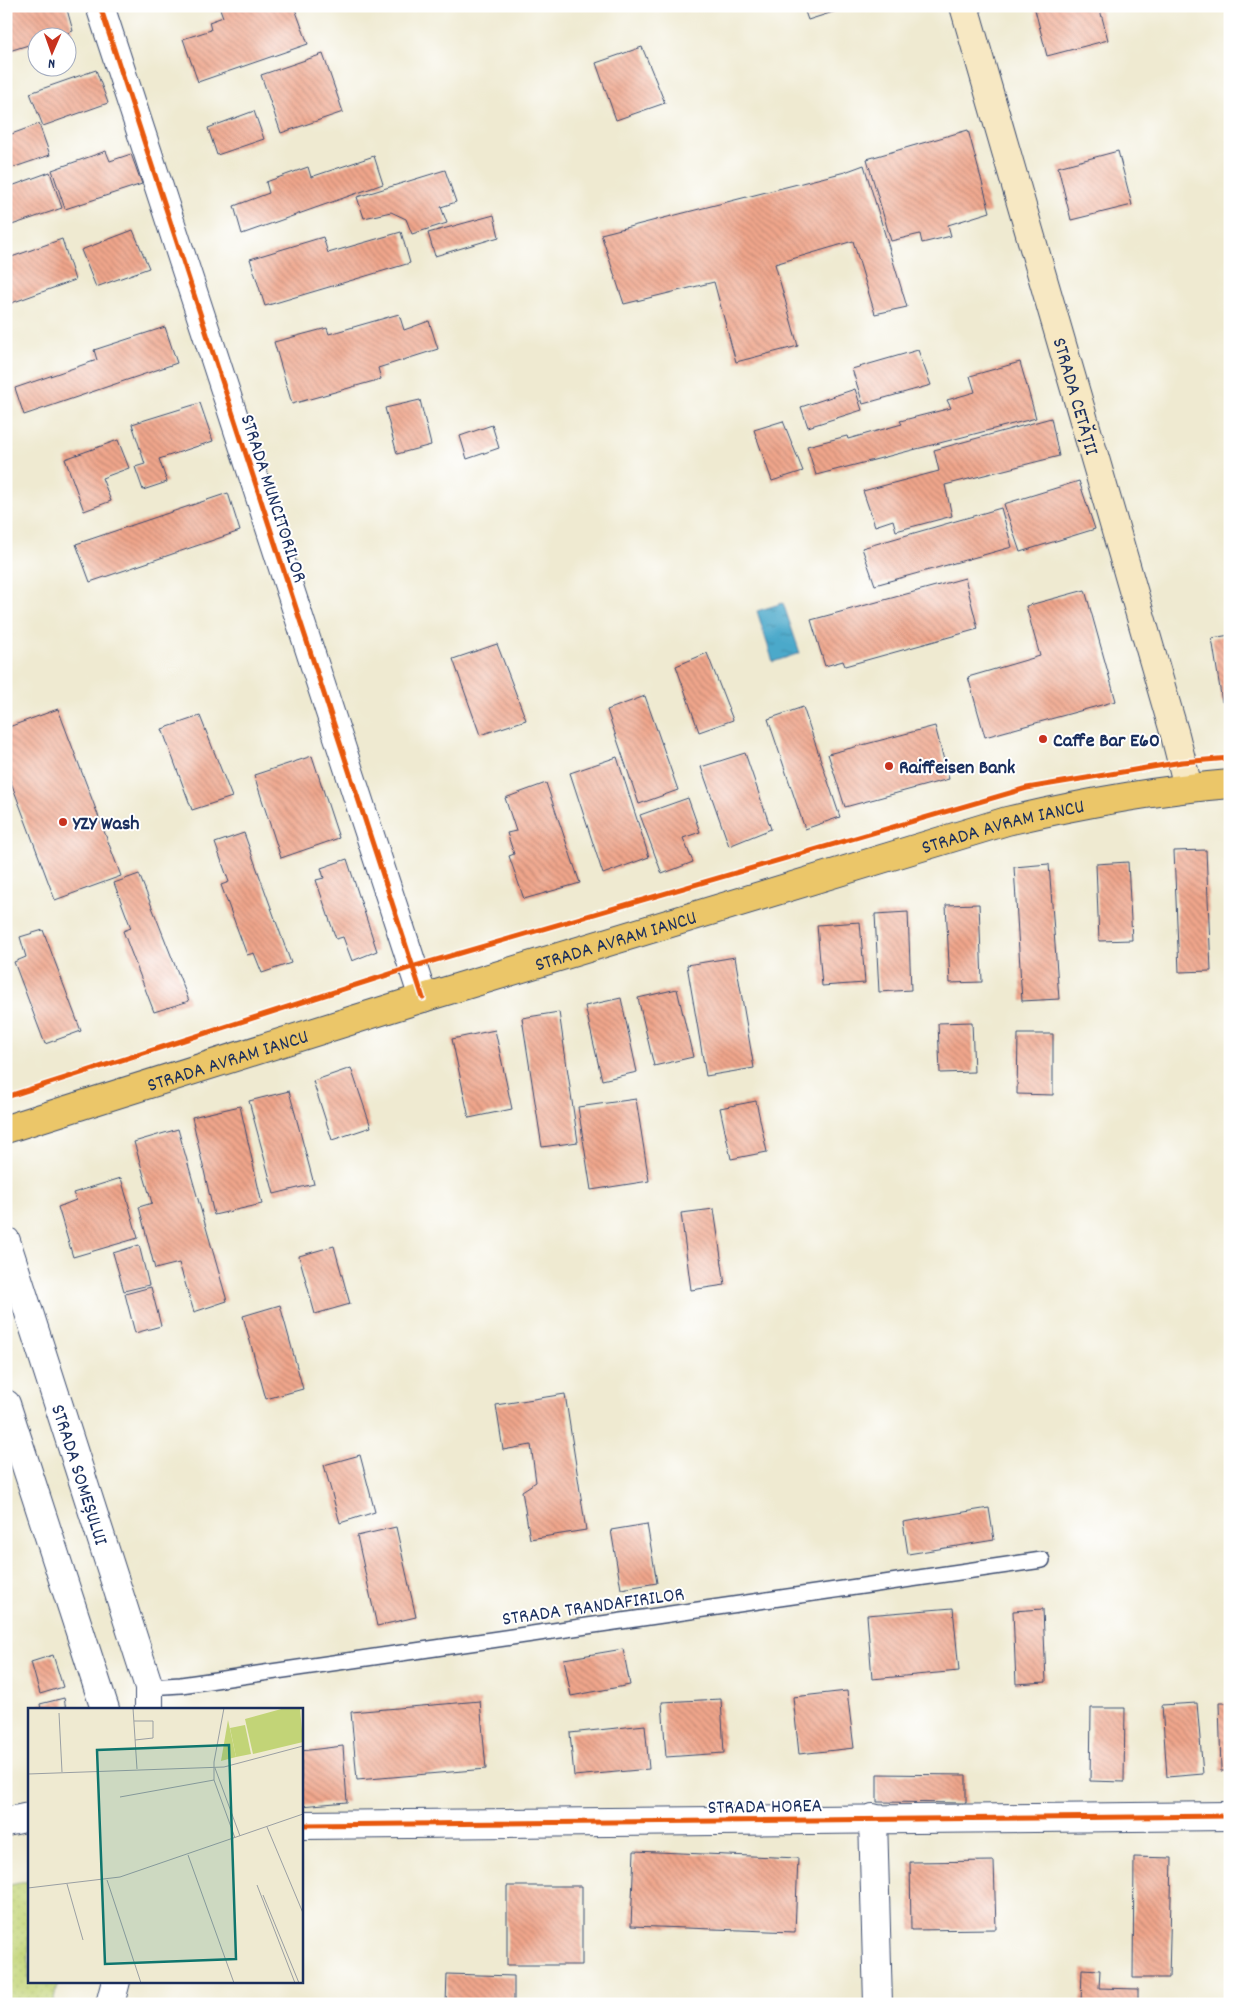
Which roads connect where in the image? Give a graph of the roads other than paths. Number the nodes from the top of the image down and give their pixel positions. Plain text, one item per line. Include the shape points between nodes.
1 (100, 6) edge
2 (964, 6) edge
3 (1230, 784) edge
4 (1188, 788) junction
5 (423, 998) junction
6 (6, 1128) edge
7 (6, 1241) edge
8 (6, 1404) edge
9 (1042, 1560) dead end
10 (149, 1698) edge
11 (105, 1708) edge
12 (1230, 1816) edge
13 (28, 1817) edge
14 (873, 1818) junction
15 (6, 1822) edge
16 (302, 1825) edge
17 (116, 1982) edge
18 (110, 2004) edge
19 (878, 2004) edge

1 - 5 street, STRADA MUNCITORILOR
2 - 4 main road, STRADA CETĂȚII
3 - 4 main road, STRADA AVRAM IANCU
4 - 5 main road, STRADA AVRAM IANCU via 1063,808 1007,821
5 - 6 main road, STRADA AVRAM IANCU
7 - 10 street, STRADA SOMEȘULUI
8 - 11 street
9 - 10 lane, STRADA TRANDAFIRILOR via 190,1684
12 - 14 street, STRADA HOREA
13 - 15 street
14 - 16 street, STRADA HOREA
14 - 19 street
17 - 18 street

